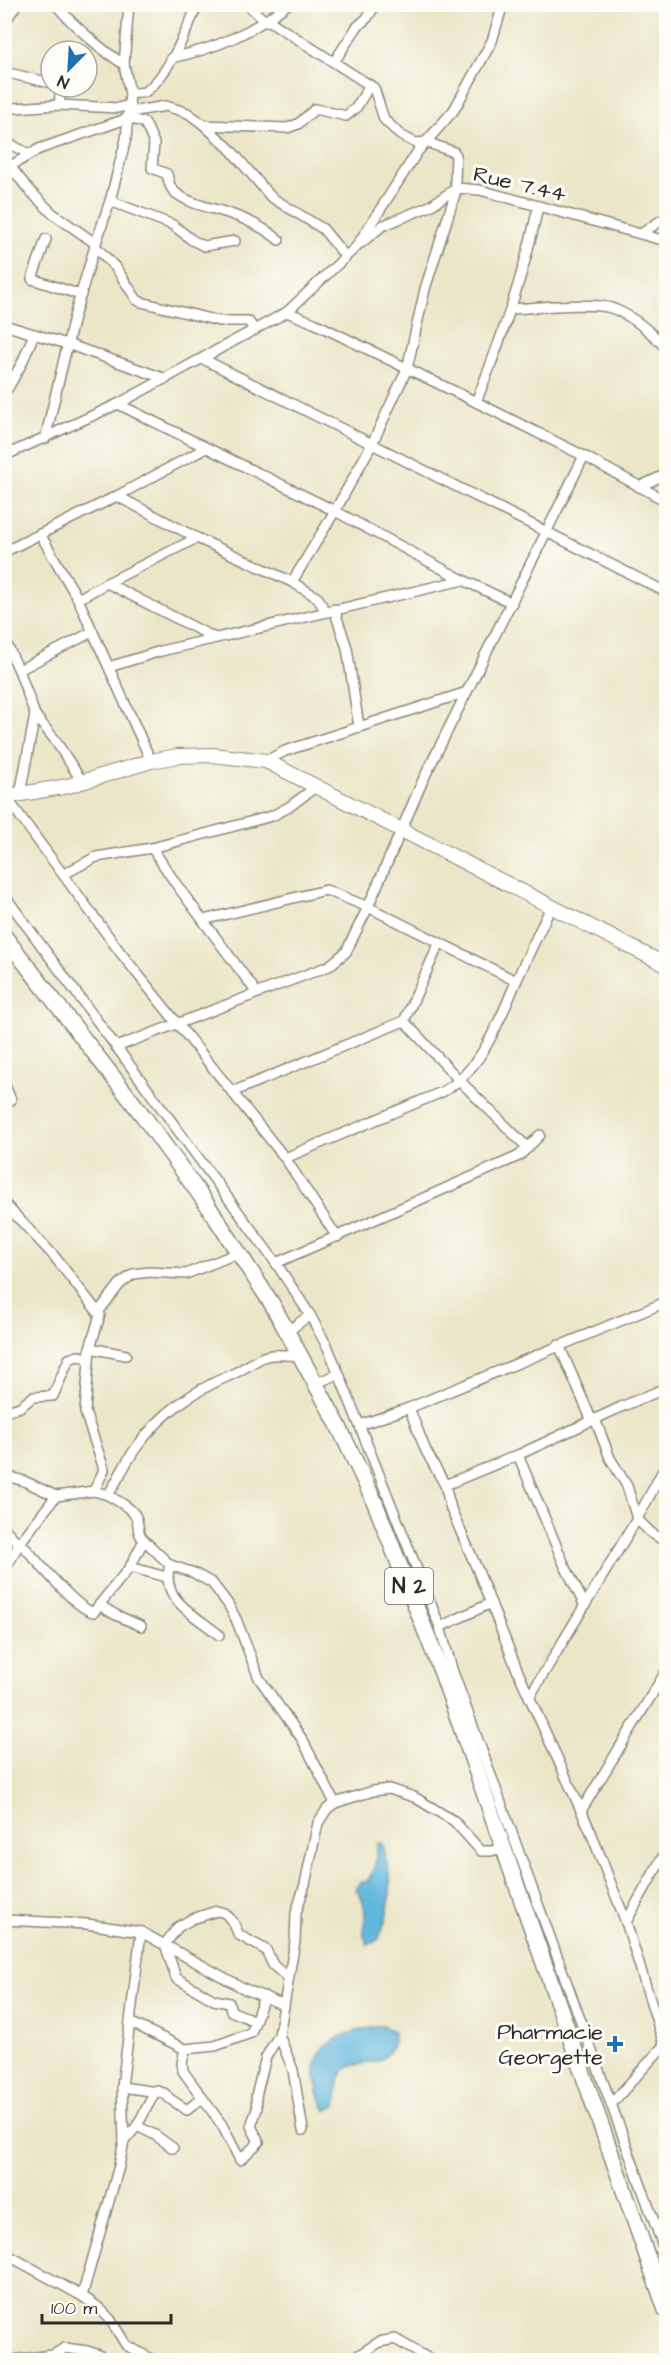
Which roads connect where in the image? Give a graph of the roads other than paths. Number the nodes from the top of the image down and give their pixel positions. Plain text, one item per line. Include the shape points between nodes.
1 (17, 4) edge
2 (57, 4) edge
3 (129, 4) edge
4 (198, 4) edge
5 (247, 4) edge
6 (288, 4) edge
7 (376, 4) edge
8 (499, 6) edge
9 (267, 21) junction
10 (4, 23) edge
11 (171, 58) junction
12 (334, 62) junction
13 (124, 63) junction
14 (4, 72) edge
15 (39, 80) edge
16 (370, 85) junction
17 (130, 94) junction
18 (60, 99) edge
19 (4, 105) edge
20 (59, 105) junction
21 (130, 112) junction
22 (204, 124) junction
23 (4, 141) edge
24 (426, 142) junction
25 (29, 154) junction
26 (7, 168) edge
27 (457, 188) junction
28 (110, 201) junction
29 (538, 207) junction
30 (666, 217) edge
31 (641, 234) junction
32 (45, 239) dead end
33 (279, 240) dead end
34 (666, 241) edge
35 (235, 242) dead end
36 (95, 244) junction
37 (356, 247) junction
38 (345, 256) junction
39 (81, 295) junction
40 (511, 309) junction
41 (287, 312) junction
42 (4, 326) edge
43 (255, 330) junction
44 (34, 334) junction
45 (67, 344) junction
46 (666, 347) edge
47 (203, 358) junction
48 (407, 369) junction
49 (166, 379) junction
50 (8, 387) dead end
51 (476, 402) junction
52 (118, 404) junction
53 (45, 439) junction
54 (372, 444) junction
55 (206, 448) junction
56 (4, 456) edge
57 (584, 456) junction
58 (666, 474) edge
59 (639, 487) junction
60 (117, 496) junction
61 (666, 501) edge
62 (335, 511) junction
63 (547, 530) junction
64 (40, 534) junction
65 (196, 538) junction
66 (4, 552) edge
67 (463, 580) junction
68 (292, 582) junction
69 (107, 583) junction
70 (666, 592) edge
71 (78, 599) junction
72 (512, 603) junction
73 (330, 610) junction
74 (92, 632) junction
75 (215, 638) junction
76 (4, 639) edge
77 (108, 667) junction
78 (19, 669) junction
79 (468, 692) junction
80 (35, 715) junction
81 (359, 727) junction
82 (151, 761) junction
83 (266, 761) junction
84 (81, 780) junction
85 (317, 786) junction
86 (10, 796) edge
87 (402, 829) junction
88 (152, 848) junction
89 (64, 874) junction
90 (4, 896) edge
91 (368, 907) junction
92 (551, 907) junction
93 (203, 920) junction
94 (4, 936) edge
95 (439, 944) junction
96 (666, 965) edge
97 (516, 981) junction
98 (257, 993) junction
99 (404, 1021) junction
100 (177, 1023) junction
101 (116, 1047) junction
102 (460, 1081) junction
103 (4, 1083) edge
104 (232, 1092) junction
105 (4, 1104) edge
106 (540, 1135) dead end
107 (528, 1148) junction
108 (285, 1158) junction
109 (4, 1203) edge
110 (337, 1237) junction
111 (238, 1254) junction
112 (276, 1263) junction
113 (666, 1302) edge
114 (99, 1311) junction
115 (310, 1315) junction
116 (288, 1331) junction
117 (559, 1345) junction
118 (89, 1353) junction
119 (126, 1356) dead end
120 (302, 1356) junction
121 (339, 1374) junction
122 (316, 1383) junction
123 (666, 1388) edge
124 (409, 1408) junction
125 (4, 1412) edge
126 (594, 1420) junction
127 (360, 1425) junction
128 (518, 1455) junction
129 (666, 1464) edge
130 (4, 1475) edge
131 (445, 1485) junction
132 (94, 1491) junction
133 (108, 1495) junction
134 (56, 1496) junction
135 (637, 1519) junction
136 (4, 1528) edge
137 (144, 1540) junction
138 (666, 1542) edge
139 (20, 1543) junction
140 (170, 1565) junction
141 (130, 1567) junction
142 (4, 1572) edge
143 (166, 1577) junction
144 (491, 1603) junction
145 (584, 1604) junction
146 (99, 1605) junction
147 (141, 1626) dead end
148 (440, 1627) junction
149 (219, 1635) dead end
150 (666, 1672) edge
151 (530, 1695) junction
152 (335, 1803) junction
153 (581, 1811) junction
154 (503, 1848) junction
155 (666, 1851) edge
156 (664, 1862) edge
157 (4, 1920) edge
158 (626, 1922) junction
159 (141, 1932) junction
160 (165, 1944) junction
161 (288, 1978) junction
162 (264, 1996) junction
163 (284, 2005) junction
164 (255, 2021) junction
165 (130, 2022) junction
166 (279, 2035) junction
167 (666, 2047) edge
168 (185, 2049) junction
169 (122, 2087) junction
170 (156, 2090) junction
171 (202, 2098) junction
172 (613, 2102) junction
173 (137, 2126) junction
174 (303, 2130) dead end
175 (124, 2141) junction
176 (173, 2148) dead end
177 (4, 2253) edge
178 (666, 2254) edge
179 (82, 2296) junction
180 (666, 2310) edge
181 (13, 2361) edge
182 (105, 2361) edge
183 (153, 2361) edge
184 (351, 2361) edge
185 (431, 2361) edge

1 - 10 street
2 - 13 street via 102,49
3 - 13 street
4 - 11 street
5 - 9 street
6 - 9 street
7 - 12 street
8 - 24 street via 492,41 454,110
9 - 11 street via 207,49
9 - 12 street
11 - 17 street via 148,90 140,95
12 - 16 street
13 - 17 street
14 - 15 street
16 - 22 street via 356,108 346,116 315,109 287,128
16 - 24 street, Rue 7.44 via 376,91 388,125 405,138
17 - 21 street
18 - 20 street
19 - 20 street
20 - 21 street
21 - 22 street via 170,107
21 - 25 street
21 - 28 street
21 - 33 street via 145,123 155,146 152,168 167,174 176,193 253,223
22 - 38 street via 271,197 323,229
23 - 25 street
24 - 27 street, Rue 7.44 via 456,155
24 - 37 street
25 - 26 street
26 - 36 street via 51,213
27 - 29 street, Rue 7.44 via 480,190
27 - 37 street via 430,206 382,226
27 - 48 street via 425,289
28 - 35 street via 173,225 204,246
28 - 36 street
29 - 31 street, Rue 7.44
29 - 40 street via 528,257
30 - 31 street
31 - 34 street, Rue 7.44
32 - 39 street via 32,279
36 - 39 street
36 - 43 street via 137,300 219,321 248,321
37 - 38 street
38 - 41 street
39 - 45 street
40 - 46 street via 612,308 642,324
40 - 51 street
41 - 43 street
41 - 48 street
42 - 44 street
43 - 47 street
44 - 45 street
44 - 50 street
45 - 49 street
45 - 53 street
47 - 49 street
47 - 54 street
48 - 51 street
48 - 54 street
49 - 52 street
51 - 57 street
52 - 53 street
52 - 55 street
53 - 56 street
54 - 62 street
54 - 63 street
55 - 60 street
55 - 62 street
57 - 59 street
57 - 63 street
58 - 59 street
59 - 61 street
60 - 64 street
60 - 65 street
62 - 67 street
62 - 68 street
63 - 70 street
63 - 72 street
64 - 66 street
64 - 71 street
65 - 68 street
65 - 69 street
67 - 72 street
67 - 73 street
68 - 73 street
69 - 71 street
69 - 75 street
71 - 74 street
72 - 79 street
73 - 75 street
73 - 81 street via 347,648
74 - 77 street
74 - 78 street
75 - 77 street
76 - 78 street
77 - 82 street
78 - 80 street
79 - 81 street
79 - 87 street
80 - 84 street
80 - 86 street
81 - 83 street
82 - 83 street via 212,755
82 - 84 street
83 - 85 street
84 - 86 street
85 - 87 street
85 - 88 street via 272,816
86 - 89 street
87 - 91 street
87 - 92 street
88 - 89 street via 96,857
88 - 93 street
89 - 100 street
90 - 101 street
91 - 93 street via 326,890
91 - 95 street
91 - 98 street via 340,959
92 - 96 street
92 - 97 street
93 - 98 street
94 - 111 main road, N 2 via 178,1163
95 - 97 street
95 - 99 street
97 - 102 street via 502,1016
98 - 100 street
99 - 102 street
99 - 104 street
100 - 101 street
100 - 104 street
101 - 112 street
102 - 107 street
102 - 108 street
103 - 105 street via 11,1100
104 - 108 street
106 - 107 street
107 - 110 street via 519,1156
108 - 110 street
109 - 114 street
110 - 112 street
111 - 114 street via 186,1274 133,1274
111 - 116 main road, N 2
112 - 115 street
113 - 117 street
114 - 118 street via 101,1319
115 - 116 street
115 - 121 street
116 - 120 main road, N 2
117 - 124 street
117 - 126 street
118 - 119 street
118 - 125 street via 69,1359 53,1396 33,1397
118 - 132 street via 86,1412 104,1470
120 - 122 main road, N 2
120 - 133 street via 262,1358 210,1383 171,1408 136,1448
121 - 122 street
121 - 127 street
122 - 154 main road, N 2 via 399,1561
123 - 126 street
124 - 127 street
124 - 131 street
126 - 128 street
126 - 135 street via 627,1486
127 - 148 street
128 - 131 street
128 - 145 street
129 - 135 street
130 - 134 street
131 - 144 street via 451,1509
132 - 133 street
132 - 134 street
133 - 137 street via 132,1511 138,1534
134 - 139 street
135 - 138 street
135 - 145 street
136 - 139 street
137 - 140 street
137 - 141 street
139 - 142 street
139 - 146 street via 85,1610 94,1612
140 - 143 street
140 - 152 street via 212,1583 228,1604 259,1678 302,1740
141 - 143 street
141 - 146 street
143 - 149 street via 178,1603
144 - 148 street
144 - 151 street
145 - 151 street
146 - 147 street
148 - 172 street
150 - 153 street
151 - 153 street
152 - 154 street via 382,1790 406,1793 454,1821 481,1851
152 - 161 street via 318,1823 296,1913 296,1941
153 - 158 street
154 - 180 main road, N 2
155 - 156 street
156 - 158 street
157 - 159 street via 87,1924
158 - 167 street
159 - 160 street
159 - 165 street
160 - 161 street via 178,1927 192,1919 217,1911 225,1913 239,1935 266,1950 273,1965
160 - 162 street
160 - 164 street via 176,1978 214,2000 229,2003 231,2011
161 - 163 street
162 - 163 street
162 - 164 street
163 - 166 street
164 - 168 street via 248,2036
165 - 168 street
165 - 169 street
166 - 171 street via 266,2057 256,2096 257,2109 251,2126 259,2142 240,2160 231,2139
166 - 174 street via 293,2070
167 - 172 street
168 - 171 street via 183,2071
169 - 170 street
169 - 175 street
170 - 171 street via 187,2110
170 - 173 street
172 - 178 street
173 - 175 street
173 - 176 street
175 - 179 street
177 - 179 street
179 - 183 street via 110,2319 126,2345
181 - 182 street via 52,2355 65,2348 87,2351
184 - 185 street via 379,2343 395,2339

